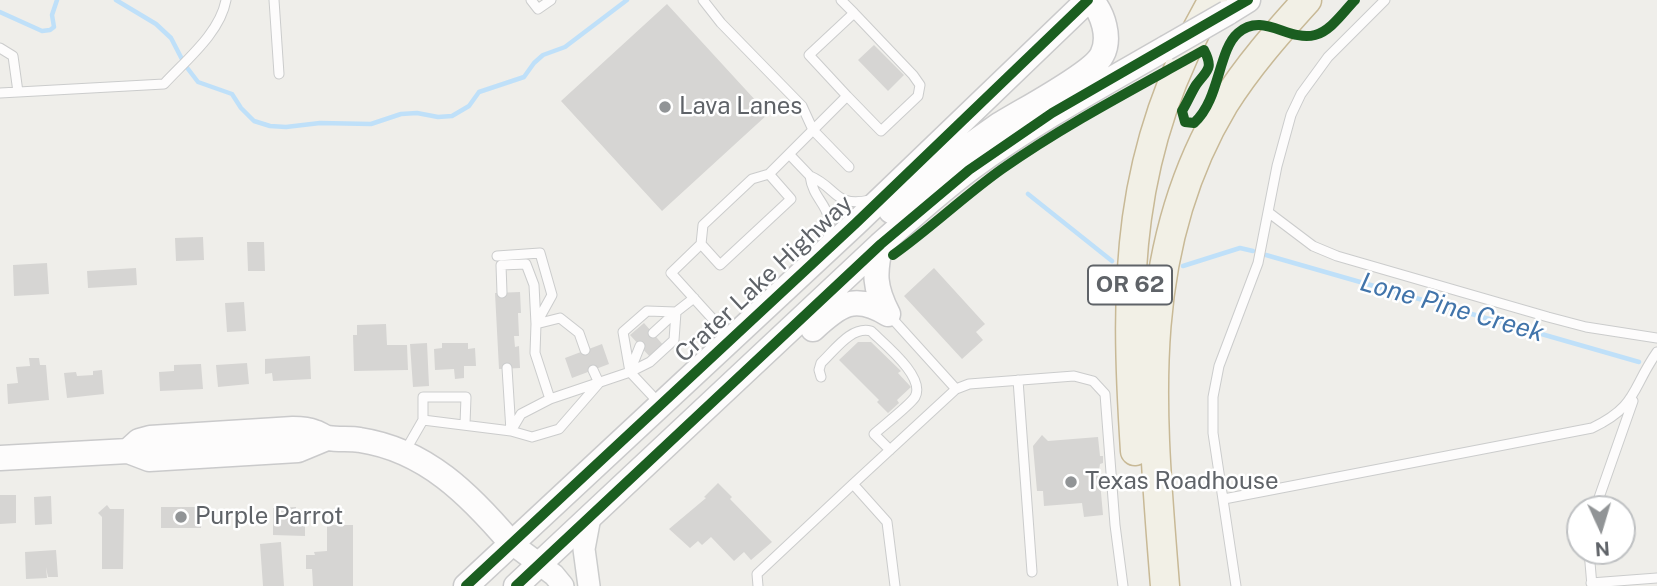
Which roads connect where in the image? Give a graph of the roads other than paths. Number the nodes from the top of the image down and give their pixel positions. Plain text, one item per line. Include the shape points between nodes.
1 (226, 0) edge
2 (274, 0) edge
3 (531, 0) edge
4 (551, 0) edge
5 (703, 0) edge
6 (841, 0) edge
7 (1060, 0) edge
8 (1089, 0) edge
9 (1385, 0) edge
10 (1306, 1) edge
11 (1230, 4) edge
12 (854, 13) junction
13 (1059, 29) junction
14 (0, 48) edge
15 (279, 74) dead end
16 (18, 92) junction
17 (0, 93) edge
18 (847, 96) junction
19 (813, 130) junction
20 (789, 154) junction
21 (849, 167) dead end
22 (769, 174) junction
23 (810, 176) junction
24 (882, 198) junction
25 (1268, 212) junction
26 (701, 244) junction
27 (881, 244) junction
28 (823, 252) junction
29 (497, 256) dead end
30 (848, 274) junction
31 (502, 293) dead end
32 (694, 298) junction
33 (676, 312) junction
34 (888, 314) junction
35 (536, 324) junction
36 (653, 333) dead end
37 (1657, 338) edge
38 (730, 339) junction
39 (640, 346) dead end
40 (586, 350) dead end
41 (1657, 352) edge
42 (507, 368) dead end
43 (593, 370) dead end
44 (630, 372) junction
45 (821, 377) dead end
46 (1018, 380) junction
47 (598, 383) junction
48 (956, 389) junction
49 (723, 392) junction
50 (1636, 393) junction
51 (550, 399) junction
52 (660, 404) junction
53 (423, 420) junction
54 (465, 424) junction
55 (511, 431) junction
56 (890, 450) junction
57 (404, 453) junction
58 (0, 458) edge
59 (853, 484) junction
60 (1600, 495) edge
61 (1224, 499) junction
62 (590, 517) junction
63 (511, 543) junction
64 (1590, 565) edge
65 (1032, 572) dead end
66 (530, 577) edge
67 (1657, 578) edge
68 (1592, 584) edge
69 (466, 586) edge
70 (563, 586) edge
71 (589, 586) edge
72 (758, 586) edge
73 (895, 586) edge
74 (1123, 586) edge
75 (1145, 586) edge
76 (1165, 586) edge
77 (1236, 586) edge

1 - 16 lane via 214,29 164,84
2 - 15 lane
3 - 4 lane via 538,9
5 - 19 lane via 802,106
6 - 12 lane
7 - 13 main road
8 - 13 main road, Crater Lake Highway
8 - 30 main road via 1099,9 1106,35 1102,55 1090,70 998,126 902,201 871,231
9 - 25 lane via 1328,57 1301,94 1283,138
10 - 76 highway, OR 62 via 1261,51 1225,103 1179,204 1163,264 1152,377
11 - 27 main road, bridge via 1000,148
11 - 75 highway, OR 62 via 1181,61 1149,152 1134,229 1129,342
12 - 18 lane via 808,55
12 - 18 lane via 920,85 918,96 881,131
13 - 24 main road, Crater Lake Highway
14 - 16 lane via 13,56
16 - 17 lane
18 - 19 lane
19 - 20 lane
19 - 21 lane
20 - 22 lane
20 - 23 lane
22 - 26 lane via 752,180 703,225
22 - 26 lane via 791,199 720,265
23 - 24 lane via 841,200 854,204
23 - 28 lane via 811,187 831,223
24 - 28 main road, Crater Lake Highway
25 - 37 lane via 1313,246 1337,256 1548,317
25 - 61 lane via 1252,280 1216,380 1213,433
26 - 32 lane via 671,273
27 - 30 main road
27 - 34 main road via 876,286
28 - 38 main road, Crater Lake Highway
29 - 35 lane via 540,253 552,295
30 - 49 main road
31 - 35 lane via 500,265 526,264 534,285
32 - 33 lane
32 - 38 lane
33 - 36 lane
33 - 44 lane via 674,340 650,362
33 - 44 lane via 647,311 622,332
34 - 48 lane
34 - 49 main road via 859,302 833,310 774,366
35 - 40 lane via 560,318 579,333
35 - 51 lane via 535,353
38 - 52 main road, Crater Lake Highway
39 - 44 lane
41 - 50 lane
42 - 55 lane
43 - 47 lane
44 - 47 lane
44 - 52 lane
45 - 56 lane via 821,363 864,329 872,331 911,372 917,386 915,397 874,434
46 - 48 lane
46 - 65 lane
46 - 74 lane via 1074,376 1093,382 1105,394
47 - 51 lane
47 - 55 lane via 559,429 532,437
48 - 56 lane
49 - 62 main road
50 - 60 lane
50 - 61 lane via 1610,419 1592,428
51 - 55 lane via 522,414
52 - 63 main road, Crater Lake Highway
53 - 54 lane
53 - 54 lane via 423,397 466,397
53 - 57 lane
54 - 55 lane
56 - 59 lane
57 - 58 main road via 293,429 161,437 139,441 128,451
57 - 63 main road via 444,475
59 - 72 lane via 757,574
59 - 73 lane via 887,522
61 - 77 lane
62 - 66 main road
62 - 71 street via 584,549
63 - 66 street
63 - 69 main road, Crater Lake Highway
64 - 68 lane
66 - 70 street via 554,575
67 - 68 lane

